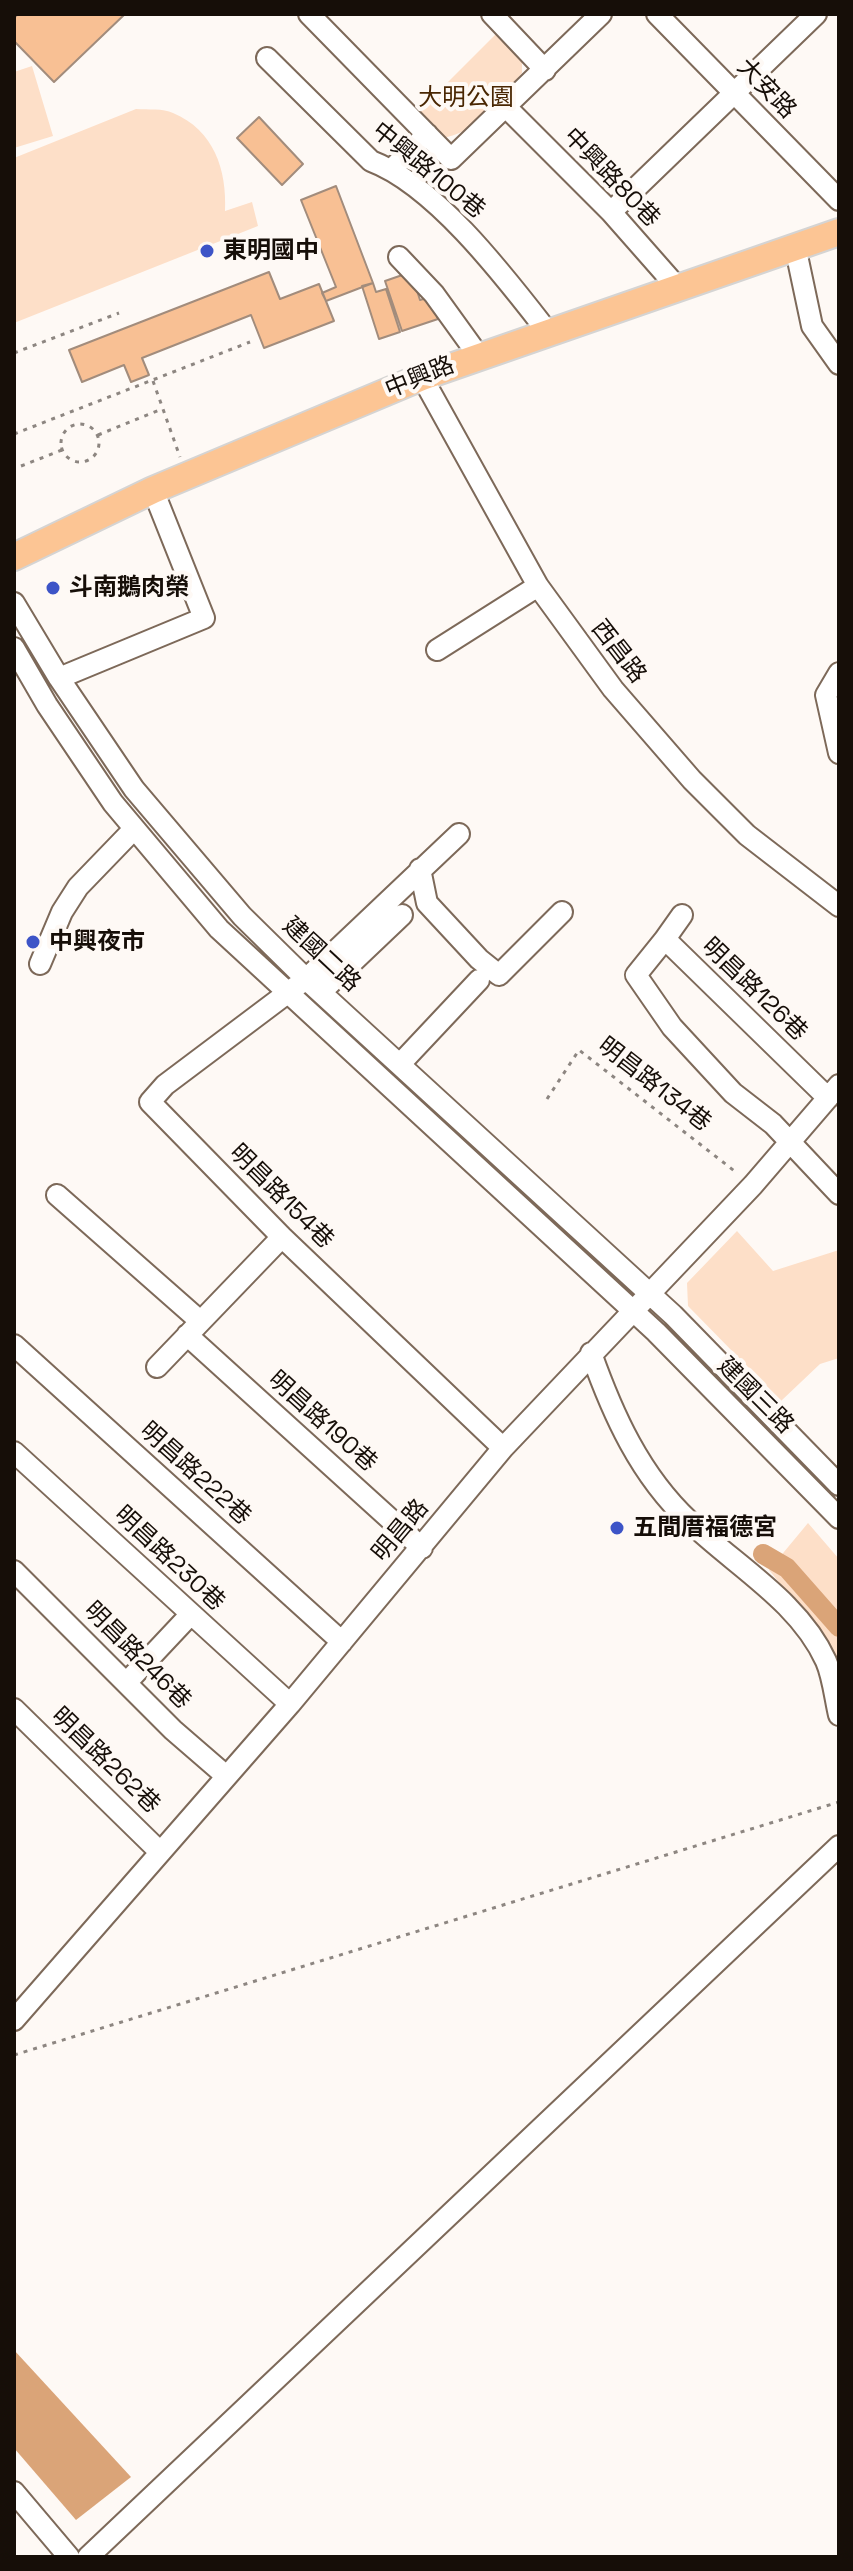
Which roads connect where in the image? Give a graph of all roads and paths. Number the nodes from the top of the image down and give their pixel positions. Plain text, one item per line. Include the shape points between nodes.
1 (309, 14) edge
2 (492, 14) edge
3 (601, 14) edge
4 (657, 14) edge
5 (816, 14) edge
6 (267, 58) dead end
7 (545, 70) junction
8 (735, 93) junction
9 (506, 107) junction
10 (427, 134) junction
11 (392, 169) junction
12 (839, 200) edge
13 (611, 212) junction
14 (839, 232) edge
15 (795, 246) junction
16 (399, 257) dead end
17 (677, 287) junction
18 (119, 313) dead end
19 (547, 331) junction
20 (250, 342) dead end
21 (835, 351) edge
22 (14, 353) edge
23 (478, 355) junction
24 (422, 377) junction
25 (153, 380) junction
26 (162, 409) junction
27 (71, 412) junction
28 (75, 425) junction
29 (14, 434) edge
30 (97, 435) junction
31 (62, 450) junction
32 (21, 466) dead end
33 (187, 475) junction
34 (153, 490) junction
35 (14, 557) edge
36 (538, 586) junction
37 (14, 603) edge
38 (14, 648) edge
39 (437, 650) dead end
40 (839, 673) edge
41 (59, 678) junction
42 (839, 753) edge
43 (134, 829) junction
44 (459, 834) dead end
45 (420, 869) junction
46 (839, 906) edge
47 (562, 912) dead end
48 (402, 915) dead end
49 (682, 915) dead end
50 (665, 939) junction
51 (40, 964) dead end
52 (479, 980) dead end
53 (314, 986) junction
54 (286, 993) junction
55 (401, 1063) junction
56 (833, 1092) edge
57 (547, 1099) dead end
58 (790, 1141) junction
59 (753, 1185) junction
60 (839, 1194) edge
61 (57, 1195) dead end
62 (282, 1237) junction
63 (650, 1293) junction
64 (633, 1310) junction
65 (193, 1328) junction
66 (14, 1345) edge
67 (591, 1353) junction
68 (157, 1367) dead end
69 (503, 1448) junction
70 (14, 1452) edge
71 (839, 1485) edge
72 (839, 1518) edge
73 (422, 1548) junction
74 (14, 1571) edge
75 (190, 1615) junction
76 (342, 1642) junction
77 (128, 1681) junction
78 (290, 1704) junction
79 (14, 1709) edge
80 (839, 1715) edge
81 (225, 1775) junction
82 (839, 1802) edge
83 (839, 1846) edge
84 (159, 1851) junction
85 (14, 2020) edge
86 (14, 2055) edge
87 (14, 2492) edge
88 (69, 2557) edge
89 (88, 2557) edge

1 - 10 street
2 - 7 street
3 - 7 street
4 - 8 street, 大安路
5 - 8 street
6 - 11 street, 中興路100巷 via 371,161
7 - 9 street
8 - 12 street, 大安路
8 - 13 street
9 - 10 street via 451,159
9 - 13 street, 中興路80巷
10 - 11 street
11 - 19 street, 中興路100巷 via 464,232
13 - 17 street, 中興路80巷
14 - 15 main road, 中興路
15 - 17 main road, 中興路
15 - 21 street via 812,326
16 - 23 street via 434,294
17 - 19 main road, 中興路
18 - 22 path
19 - 23 main road, 中興路
20 - 25 path
23 - 24 main road, 中興路
24 - 33 main road, 中興路
24 - 36 street, 西昌路
25 - 26 path
25 - 27 path
26 - 30 path
26 - 33 path
27 - 28 path
27 - 29 path
28 - 30 path via 88,426
28 - 31 path via 64,432
30 - 31 path via 96,453 87,461 75,462
31 - 32 path
33 - 34 main road, 中興路
34 - 35 main road, 中興路
34 - 41 street via 204,618
36 - 39 street
36 - 46 street, 西昌路 via 613,689 692,780 747,835
37 - 41 street, 建國二路
38 - 43 street
40 - 42 street via 826,695
41 - 53 street, 建國二路 via 134,789 242,916
43 - 51 street via 78,887
43 - 54 street via 219,929
44 - 45 street
45 - 47 street via 427,903 499,975
45 - 53 street
48 - 53 street
49 - 50 street, 明昌路126巷
50 - 56 street, 明昌路126巷
50 - 58 street via 636,975 672,1027 712,1071
52 - 55 street
53 - 54 street
53 - 55 street, 建國二路
54 - 62 street, 明昌路154巷 via 150,1102
54 - 64 street
55 - 63 street, 建國二路
56 - 58 street, 明昌路
57 - 59 path, 明昌路134巷 via 579,1050
58 - 59 street, 明昌路
58 - 60 street
59 - 63 street, 明昌路
61 - 65 street, 明昌路190巷
62 - 65 street
62 - 69 street, 明昌路154巷
63 - 64 street, 明昌路
63 - 71 street, 建國三路
64 - 67 street, 明昌路
64 - 72 street, 建國三路
65 - 68 street
65 - 73 street, 明昌路190巷
66 - 76 street, 明昌路222巷
67 - 69 street, 明昌路
67 - 80 street via 633,1450 687,1520 804,1628 826,1661
69 - 73 street, 明昌路
70 - 75 street, 明昌路230巷
73 - 76 street, 明昌路
74 - 77 street, 明昌路246巷
75 - 77 street
75 - 78 street, 明昌路230巷
76 - 78 street, 明昌路
77 - 81 street, 明昌路246巷
78 - 81 street, 明昌路
79 - 84 street, 明昌路262巷
81 - 84 street, 明昌路
82 - 86 path
83 - 89 street
84 - 85 street, 明昌路
87 - 88 street

